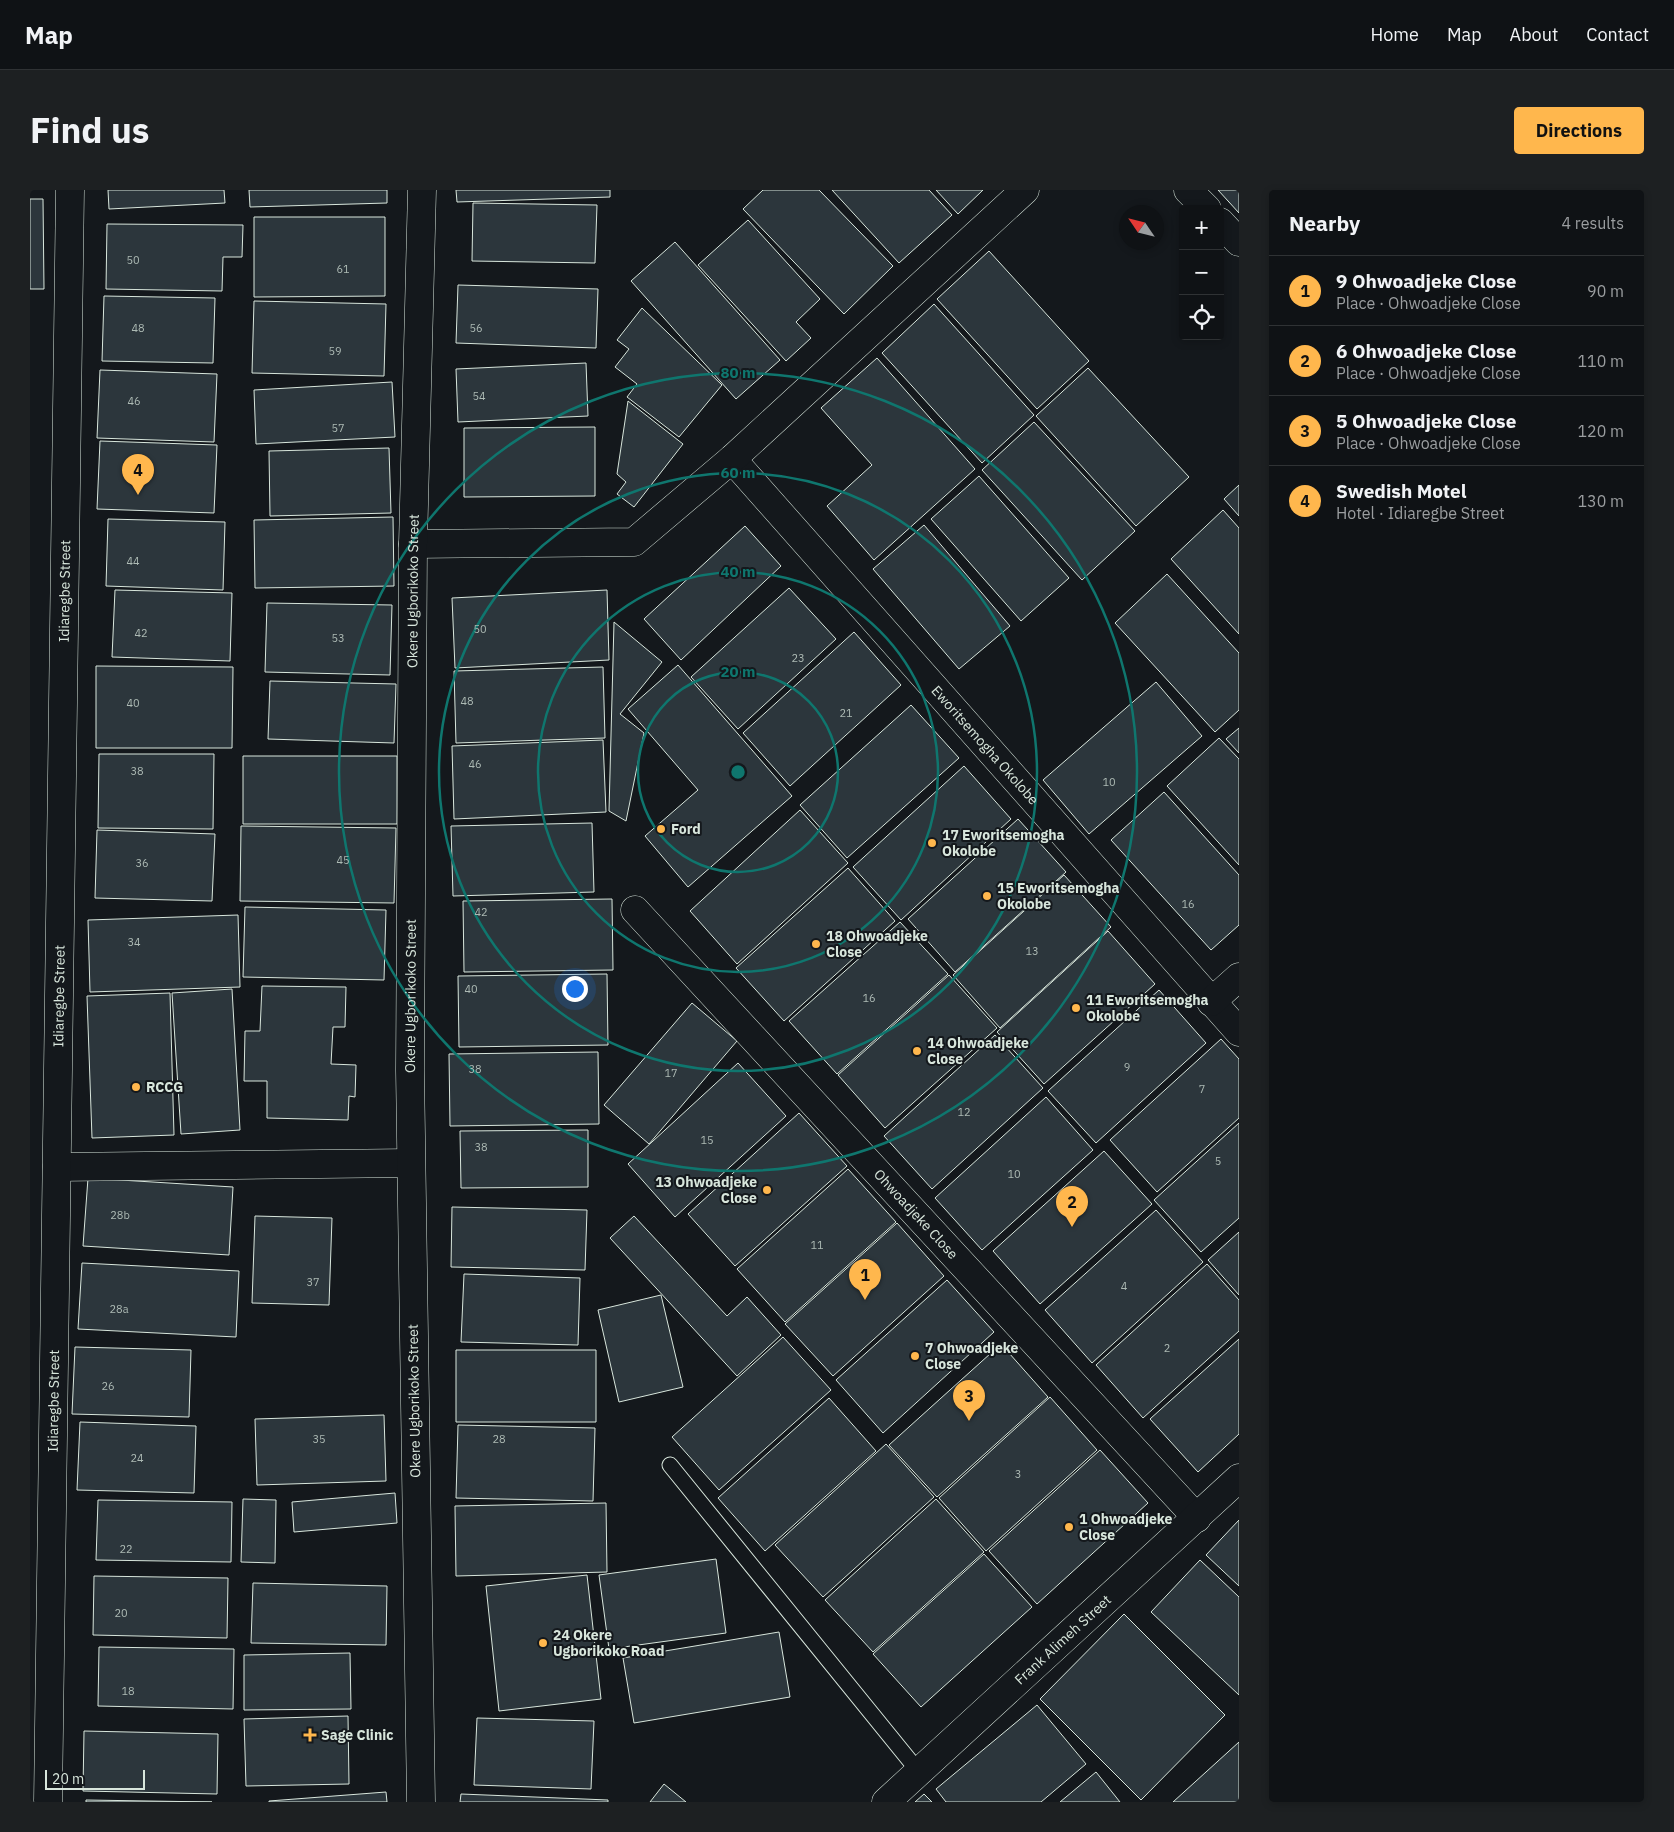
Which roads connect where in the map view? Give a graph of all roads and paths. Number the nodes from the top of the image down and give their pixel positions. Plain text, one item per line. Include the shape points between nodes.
1 (70, 190) edge
2 (422, 190) edge
3 (1025, 190) edge
4 (1188, 190) edge
5 (1203, 205) edge
6 (1224, 226) edge
7 (1239, 242) edge
8 (732, 460) junction
9 (414, 544) junction
10 (635, 910) dead end
11 (1239, 977) edge
12 (1211, 1002) junction
13 (1239, 1032) edge
14 (410, 1163) junction
15 (56, 1166) junction
16 (670, 1465) dead end
17 (1239, 1478) edge
18 (1197, 1518) junction
19 (40, 1703) edge
20 (919, 1772) junction
21 (48, 1802) edge
22 (420, 1802) edge
23 (886, 1802) edge

1 - 15 street, Idiaregbe Street
2 - 9 street, Okere Ugborikoko Street
3 - 8 street
4 - 5 street
6 - 7 street
8 - 9 street via 634,542
8 - 12 street, Eworitsemogha Okolobe
9 - 14 street, Okere Ugborikoko Street
10 - 18 street, Ohwoadjeke Close
11 - 12 street
12 - 13 street, Eworitsemogha Okolobe
14 - 15 street
14 - 22 street, Okere Ugborikoko Street
15 - 19 street, Idiaregbe Street
16 - 20 lane
17 - 18 street, Frank Alimeh Street
18 - 20 street, Frank Alimeh Street
19 - 21 street, Idiaregbe Street
20 - 23 street, Frank Alimeh Street

